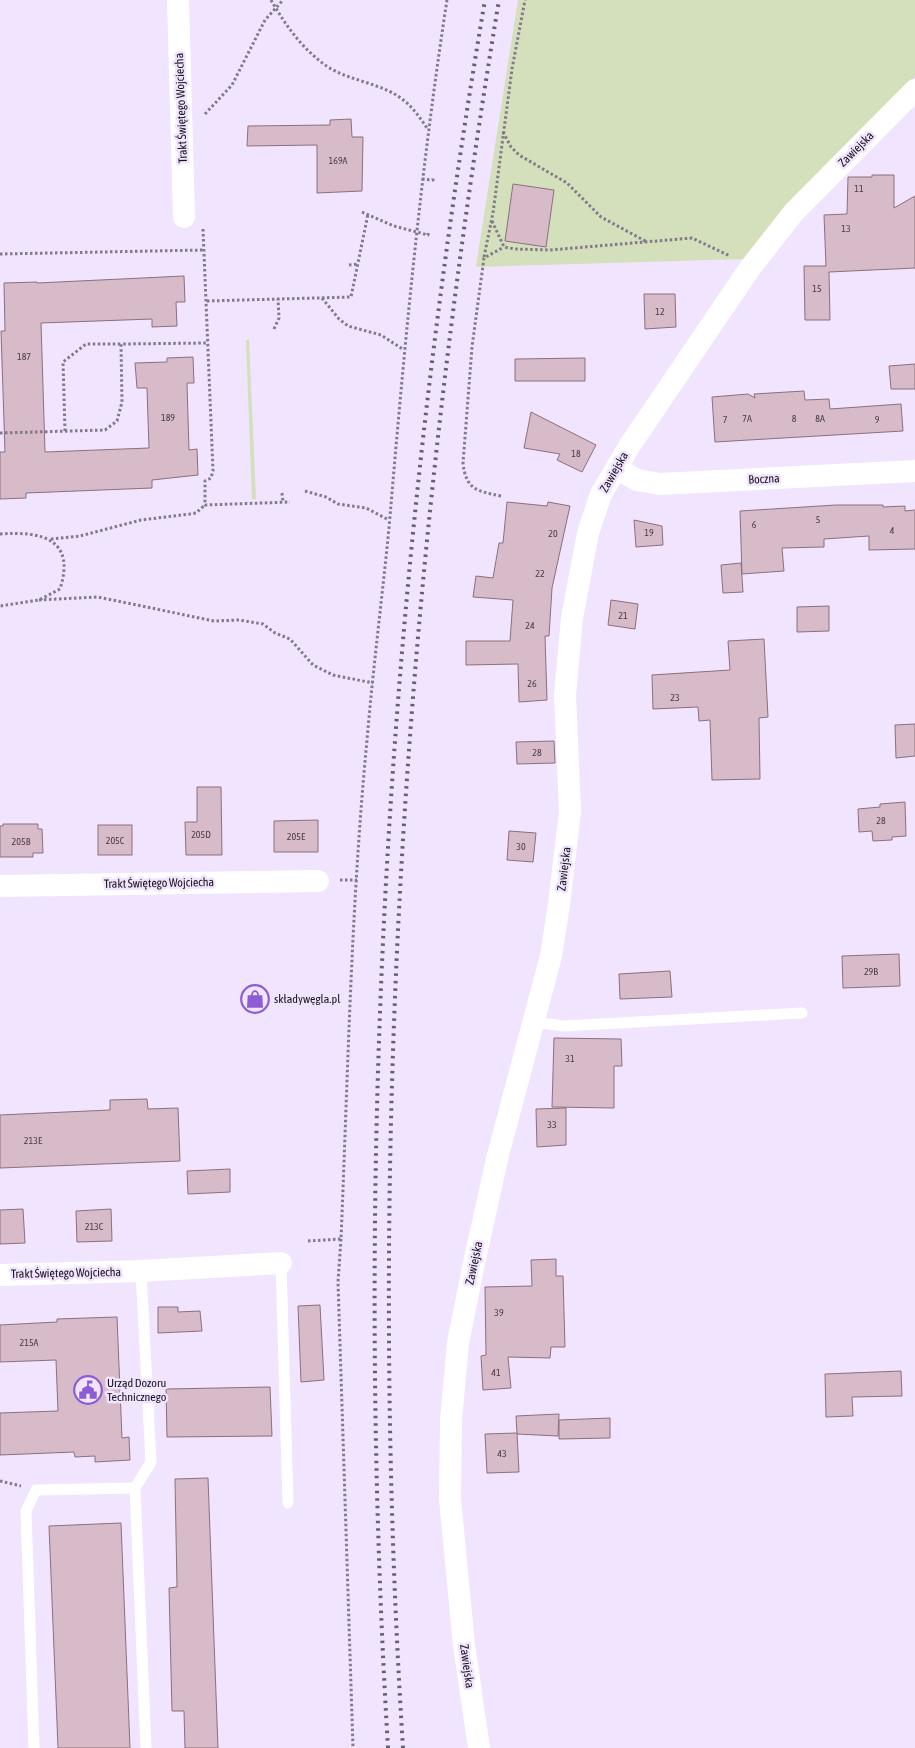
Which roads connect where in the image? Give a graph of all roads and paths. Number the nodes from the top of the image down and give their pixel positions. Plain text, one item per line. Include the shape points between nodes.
1 (178, 0) edge
2 (271, 0) edge
3 (283, 0) edge
4 (447, 0) edge
5 (525, 0) edge
6 (275, 7) junction
7 (915, 90) edge
8 (428, 129) junction
9 (503, 132) junction
10 (182, 138) junction
11 (433, 177) dead end
12 (422, 178) junction
13 (362, 212) dead end
14 (368, 214) junction
15 (492, 220) junction
16 (193, 221) joint
17 (415, 232) junction
18 (428, 233) dead end
19 (647, 242) junction
20 (516, 243) dead end
21 (504, 246) junction
22 (515, 249) junction
23 (204, 250) junction
24 (0, 254) edge
25 (484, 258) junction
26 (358, 264) junction
27 (349, 265) dead end
28 (750, 268) junction
29 (322, 298) junction
30 (278, 299) junction
31 (206, 301) junction
32 (274, 328) dead end
33 (208, 342) junction
34 (121, 344) junction
35 (404, 350) junction
36 (65, 431) junction
37 (0, 433) edge
38 (616, 468) junction
39 (915, 471) edge
40 (305, 491) dead end
41 (282, 492) dead end
42 (501, 496) dead end
43 (283, 502) junction
44 (290, 502) dead end
45 (205, 505) junction
46 (389, 520) junction
47 (0, 534) edge
48 (51, 539) junction
49 (39, 600) junction
50 (0, 606) edge
51 (373, 683) junction
52 (318, 881) dead end
53 (0, 886) edge
54 (802, 1013) dead end
55 (533, 1022) junction
56 (341, 1239) junction
57 (308, 1240) dead end
58 (281, 1263) joint
59 (141, 1271) junction
60 (0, 1275) edge
61 (135, 1488) junction
62 (288, 1503) dead end
63 (34, 1748) edge
64 (146, 1748) edge
65 (352, 1748) edge
66 (479, 1748) edge

1 - 10 street, Trakt Świętego Wojciecha
2 - 6 path
3 - 6 path
4 - 8 path
5 - 9 path
6 - 8 path via 283,22 308,51 330,68 401,98
6 - 10 path via 232,84
7 - 28 street, Zawiejska via 794,212
8 - 12 path
9 - 15 path
9 - 19 path via 511,148 519,155 567,183 601,217
10 - 16 street, Trakt Świętego Wojciecha
11 - 12 path via 433,180
12 - 17 path
13 - 14 path
14 - 17 path
14 - 26 path
15 - 21 path
15 - 25 path
16 - 23 path
17 - 18 path
17 - 35 path
19 - 22 path
19 - 28 path via 692,238
20 - 22 path
21 - 22 path
21 - 25 path
23 - 24 path
23 - 31 path
25 - 42 path via 472,347 464,477 471,487
26 - 27 path
26 - 29 path via 352,298
28 - 38 street, Zawiejska
29 - 30 path
29 - 35 path via 348,326 381,335
30 - 31 path
30 - 32 path via 279,318
31 - 33 path
33 - 34 path
33 - 45 path via 213,471 211,478 204,481
34 - 36 path via 86,344 64,362
34 - 36 path via 122,402 117,421 105,430
35 - 46 path
36 - 37 path
38 - 39 street, Boczna via 637,480 660,484
38 - 55 street, Zawiejska via 594,514 577,582 566,695 570,812 566,857 550,956
40 - 46 path via 338,504 366,508
41 - 43 path
43 - 44 path
43 - 45 path
45 - 48 path via 196,513 141,520 80,536
46 - 51 path
47 - 48 path via 20,532
48 - 49 path via 61,550 65,574 60,589
49 - 50 path
49 - 51 path via 98,597 214,621 239,620 263,624 290,639 313,665 333,675
51 - 56 path via 357,880
52 - 53 street, Trakt Świętego Wojciecha
54 - 55 lane via 564,1026
55 - 66 street, Zawiejska via 474,1263 458,1344 451,1420 450,1499 464,1645
56 - 57 path
56 - 65 path via 338,1282
58 - 59 street, Trakt Świętego Wojciecha
58 - 62 lane
59 - 60 street, Trakt Świętego Wojciecha
59 - 61 lane via 151,1462
61 - 63 lane via 36,1490 26,1511
61 - 64 lane

